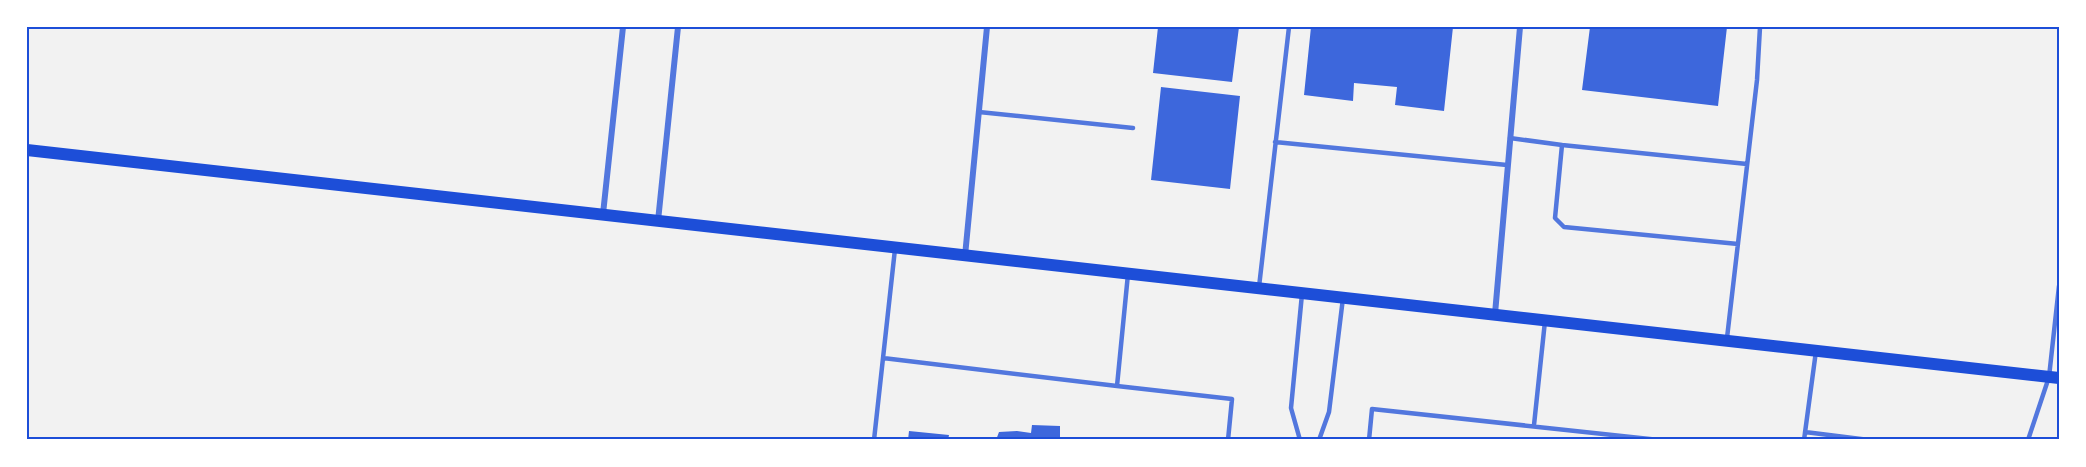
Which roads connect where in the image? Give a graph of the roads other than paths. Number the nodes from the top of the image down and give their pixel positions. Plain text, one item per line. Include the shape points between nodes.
1 (623, 27) edge
2 (678, 27) edge
3 (987, 27) edge
4 (1289, 27) edge
5 (1520, 27) edge
6 (1760, 27) edge
7 (979, 112) junction
8 (1133, 128) dead end
9 (1510, 138) junction
10 (1275, 142) junction
11 (1562, 144) junction
12 (27, 150) edge
13 (1748, 164) junction
14 (1507, 165) junction
15 (603, 215) junction
16 (658, 222) junction
17 (1738, 244) junction
18 (895, 248) junction
19 (965, 256) junction
20 (1128, 274) junction
21 (2059, 286) edge
22 (1259, 289) junction
23 (1302, 294) junction
24 (1342, 298) junction
25 (1495, 315) junction
26 (1545, 321) junction
27 (1727, 341) junction
28 (1816, 351) junction
29 (883, 358) junction
30 (2054, 377) edge
31 (1117, 386) junction
32 (1534, 425) junction
33 (1805, 432) junction
34 (874, 440) edge
35 (1228, 440) edge
36 (1300, 440) edge
37 (1319, 440) edge
38 (1369, 440) edge
39 (1659, 440) edge
40 (1804, 440) edge
41 (1869, 440) edge
42 (2028, 440) edge

1 - 15 street
2 - 16 street
3 - 7 street
4 - 10 lane
5 - 9 street
6 - 13 lane
7 - 8 lane
7 - 19 street
9 - 11 lane
9 - 14 street
10 - 14 lane
10 - 22 lane
11 - 13 lane
11 - 17 lane via 1555,218 1564,226
12 - 15 main road
13 - 17 lane
14 - 25 street
15 - 16 main road
16 - 18 main road
17 - 27 lane
18 - 19 main road
18 - 29 lane
19 - 20 main road
20 - 22 main road
20 - 31 lane
21 - 30 lane
22 - 23 main road
23 - 24 main road
23 - 36 lane via 1291,408
24 - 25 main road
24 - 37 lane via 1329,412
25 - 26 main road
26 - 27 main road
26 - 32 lane
27 - 28 main road
28 - 30 main road
28 - 33 lane
29 - 31 lane
29 - 34 lane
30 - 42 lane
31 - 35 lane via 1232,399
32 - 38 lane via 1372,409
32 - 39 lane
33 - 40 lane
33 - 41 lane

